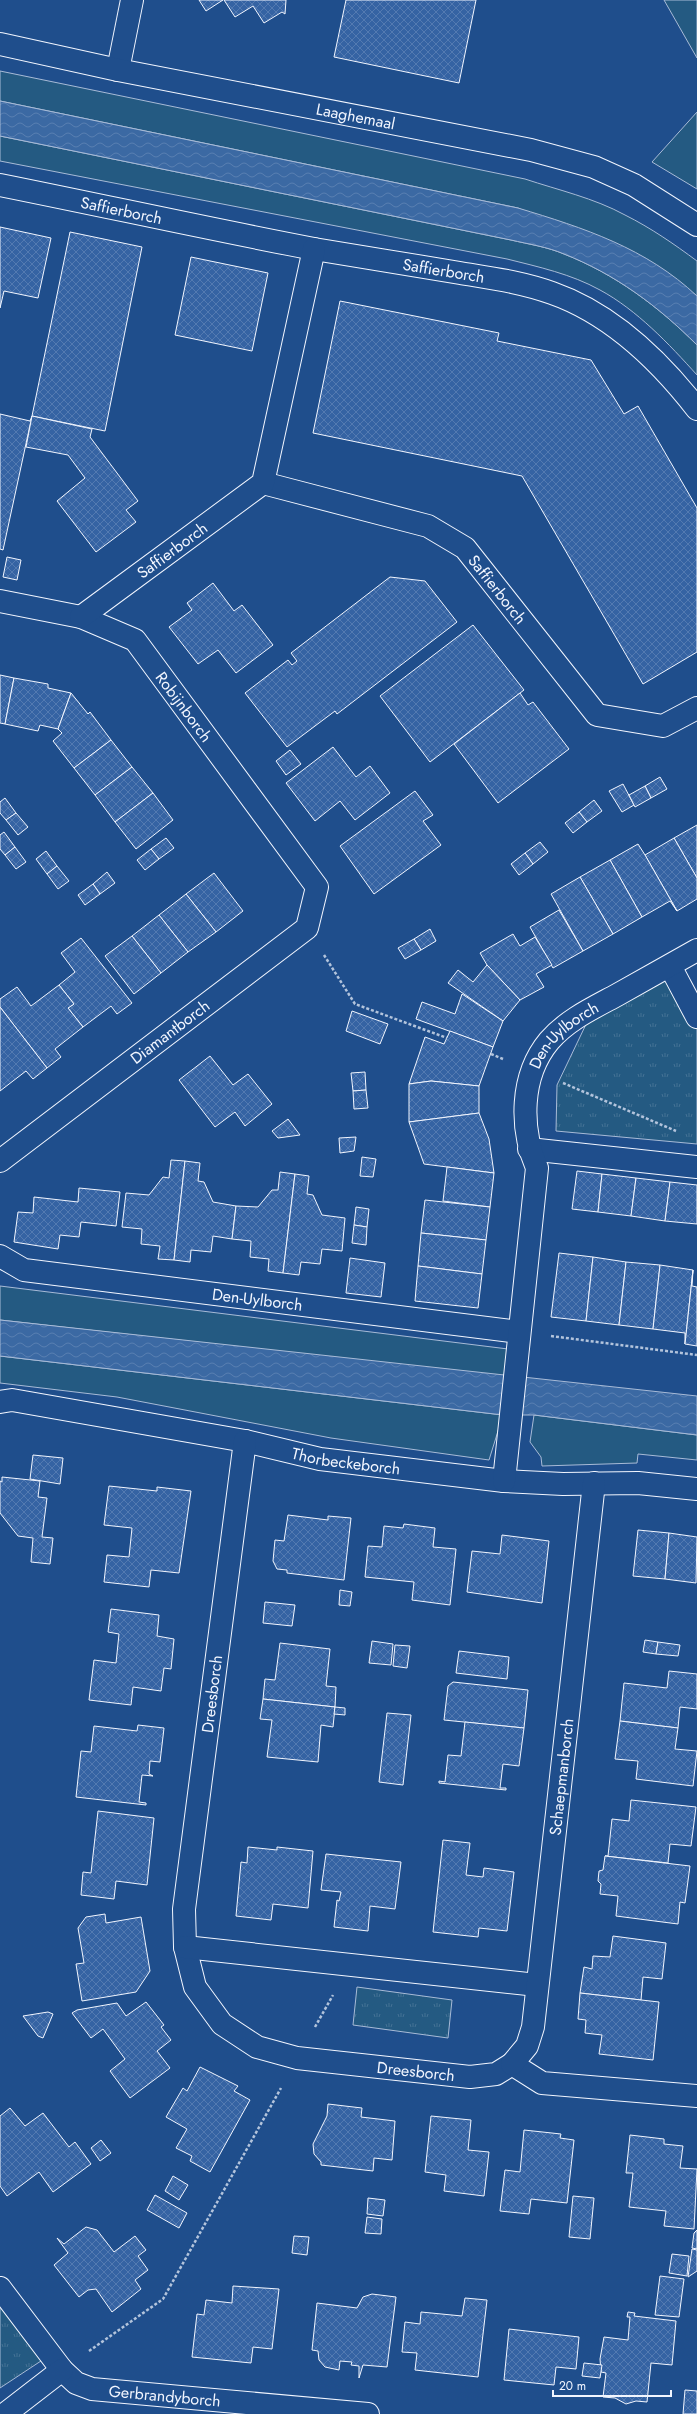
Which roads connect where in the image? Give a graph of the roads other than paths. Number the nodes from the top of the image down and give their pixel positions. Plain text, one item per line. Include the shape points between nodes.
1 (132, 0) edge
2 (0, 44) edge
3 (118, 70) junction
4 (0, 185) edge
5 (697, 225) edge
6 (314, 248) junction
7 (697, 409) edge
8 (263, 483) junction
9 (0, 601) edge
10 (81, 616) junction
11 (697, 708) edge
12 (307, 928) joint
13 (697, 950) edge
14 (670, 966) junction
15 (697, 1017) edge
16 (529, 1149) junction
17 (0, 1161) edge
18 (697, 1167) edge
19 (0, 1256) edge
20 (519, 1332) junction
21 (0, 1402) edge
22 (244, 1441) junction
23 (504, 1481) junction
24 (594, 1483) junction
25 (697, 1489) edge
26 (185, 1946) junction
27 (537, 1985) junction
28 (512, 2064) junction
29 (697, 2096) edge
30 (0, 2288) edge
31 (62, 2370) junction
32 (357, 2413) edge
33 (5, 2414) edge

1 - 3 street
2 - 3 street, Laaghemaal
3 - 5 street, Laaghemaal via 545,154 594,167 634,185
4 - 6 street, Saffierborch
6 - 7 street, Saffierborch via 503,280 552,293 592,312 620,330 648,353
6 - 8 street
8 - 10 street, Saffierborch
8 - 11 street, Saffierborch via 428,526 465,548 597,715 663,726
9 - 10 street, Robijnborch
10 - 12 street, Robijnborch via 135,640 317,887
12 - 17 street, Diamantborch
13 - 14 street, Den-Uylborch
14 - 15 street
14 - 16 street, Den-Uylborch via 572,1020 549,1041 531,1070 525,1110
16 - 18 street
16 - 20 street, Den-Uylborch via 537,1168
19 - 20 street, Den-Uylborch via 24,1270
20 - 23 street, Den-Uylborch
21 - 22 street, Thorbeckeborch via 12,1400
22 - 23 street, Thorbeckeborch via 320,1459
22 - 26 street, Dreesborch via 184,1909
23 - 24 street, Thorbeckeborch
24 - 25 street, Thorbeckeborch via 638,1483
24 - 27 street, Schaepmanborch
26 - 27 street
26 - 28 street, Dreesborch via 195,1988 222,2024 257,2047 297,2058 470,2077 496,2074
27 - 28 street, Schaepmanborch via 533,2028 527,2046
28 - 29 street via 542,2083
30 - 31 street
31 - 32 street, Gerbrandyborch via 76,2383 92,2389
31 - 33 street

